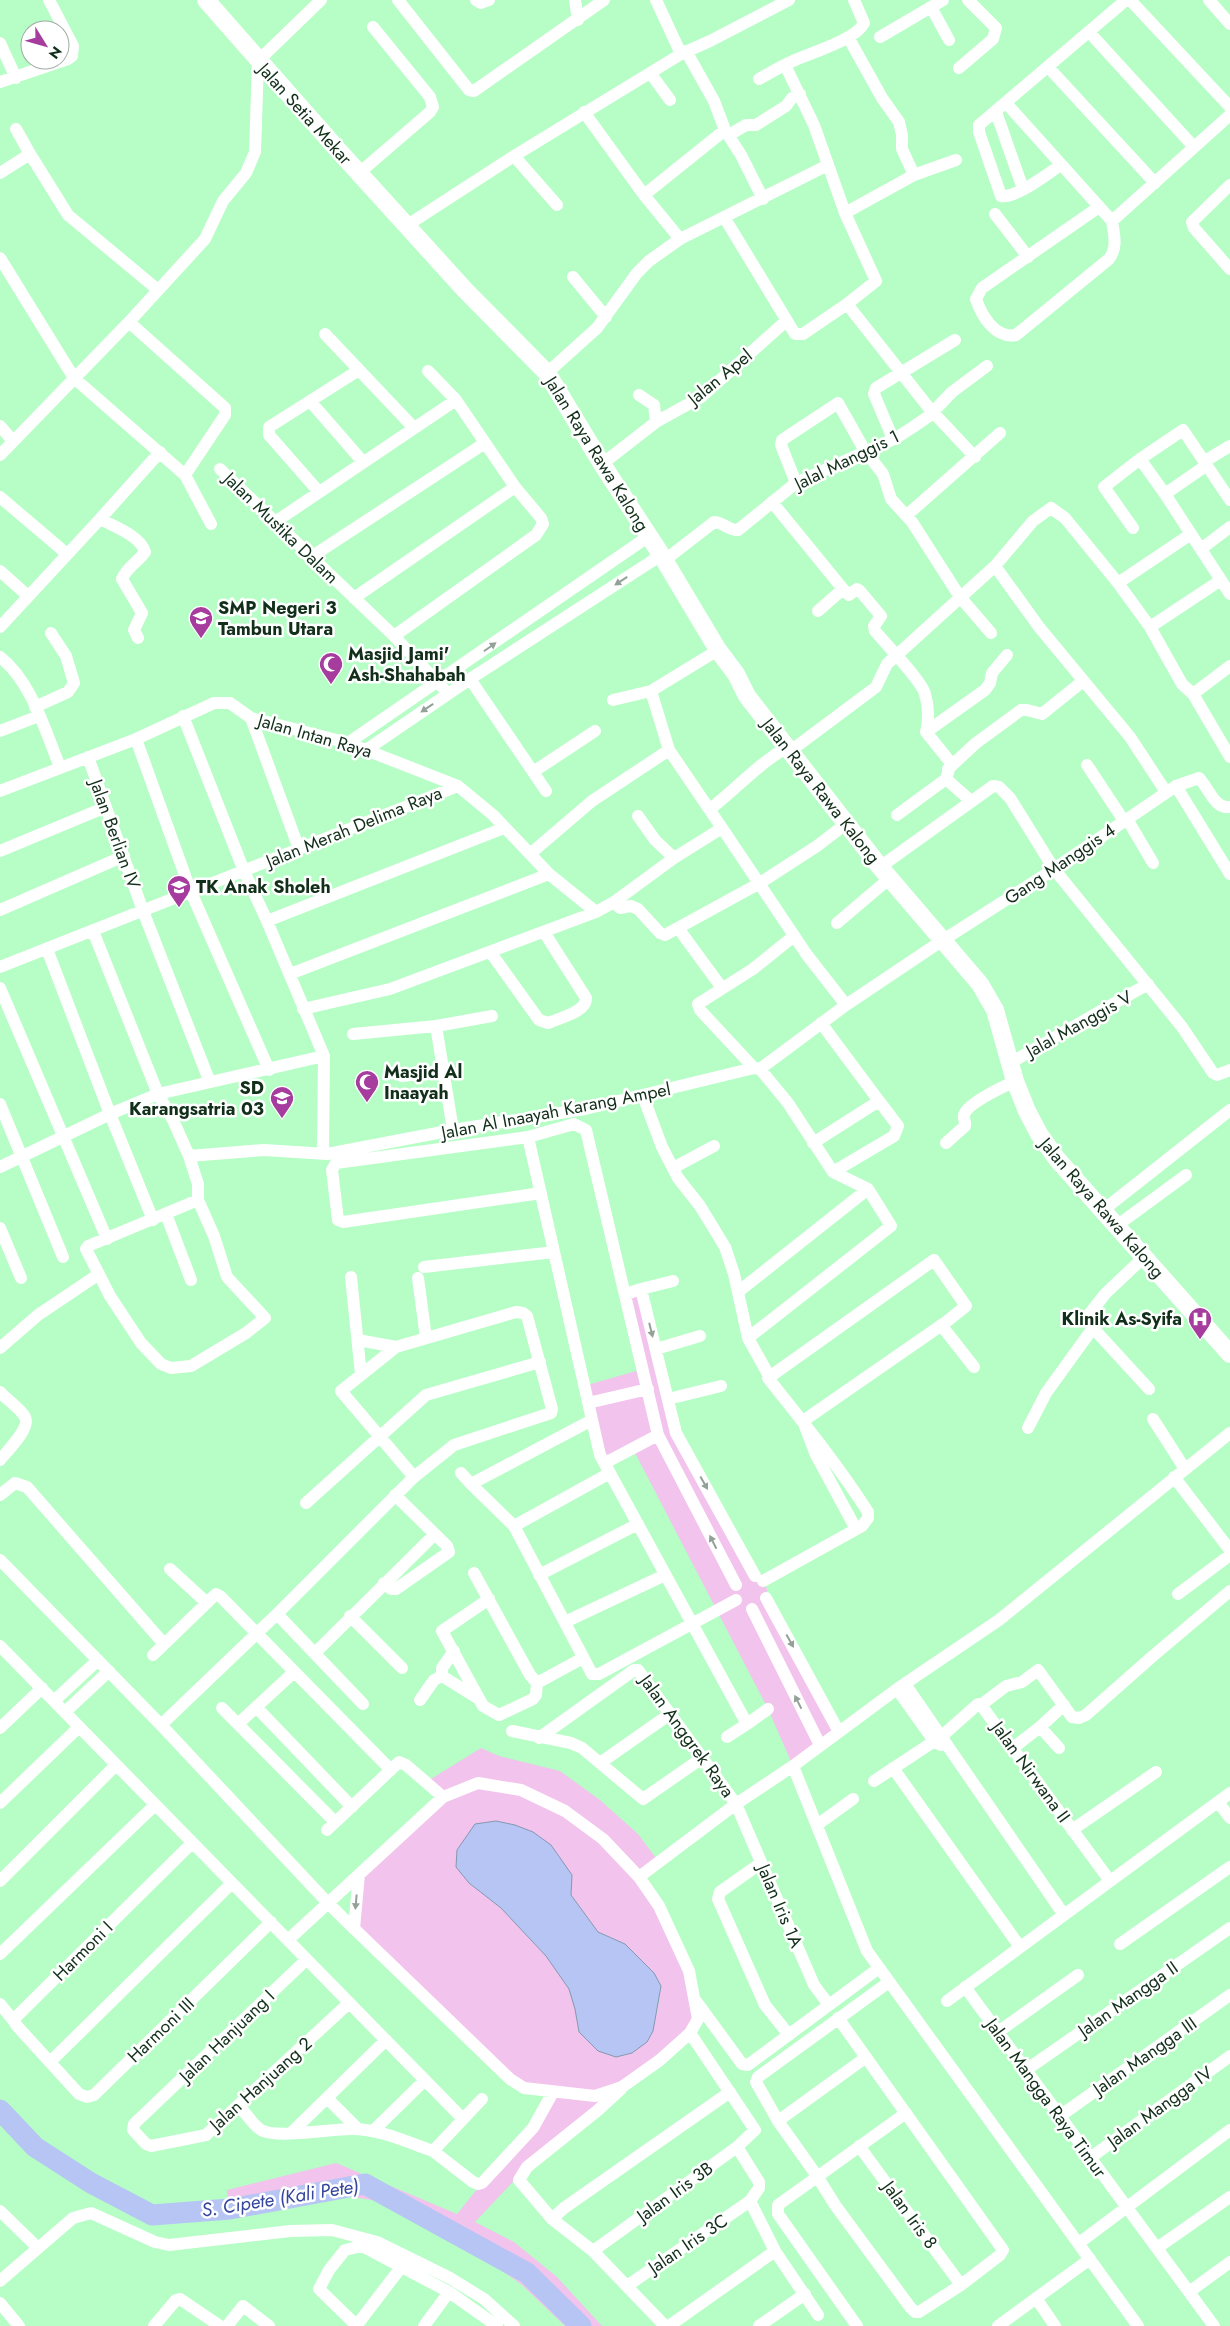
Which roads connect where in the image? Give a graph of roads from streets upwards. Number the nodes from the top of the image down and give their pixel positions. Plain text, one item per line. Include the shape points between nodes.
1 (49, 0) edge
2 (206, 0) edge
3 (321, 0) edge
4 (398, 0) edge
5 (476, 0) edge
6 (489, 0) edge
7 (575, 0) edge
8 (604, 0) edge
9 (656, 0) edge
10 (789, 0) edge
11 (854, 0) edge
12 (943, 0) edge
13 (968, 0) edge
14 (1126, 0) edge
15 (1130, 0) edge
16 (1209, 0) edge
17 (931, 7) junction
18 (578, 20) junction
19 (1230, 24) edge
20 (373, 27) dead end
21 (1089, 32) junction
22 (880, 37) dead end
23 (848, 38) junction
24 (949, 40) dead end
25 (0, 43) edge
26 (683, 53) junction
27 (258, 61) junction
28 (785, 65) junction
29 (1048, 67) junction
30 (959, 68) dead end
31 (651, 74) junction
32 (16, 78) junction
33 (759, 79) dead end
34 (0, 82) edge
35 (800, 94) junction
36 (670, 100) dead end
37 (1001, 107) junction
38 (1230, 107) edge
39 (584, 112) junction
40 (1230, 115) edge
41 (16, 129) dead end
42 (727, 133) junction
43 (1194, 147) junction
44 (30, 154) junction
45 (514, 156) junction
46 (956, 160) dead end
47 (828, 165) junction
48 (1061, 165) junction
49 (0, 172) edge
50 (358, 174) junction
51 (914, 174) junction
52 (1154, 183) junction
53 (1230, 185) edge
54 (1023, 190) junction
55 (644, 195) junction
56 (763, 199) junction
57 (557, 205) dead end
58 (1099, 207) junction
59 (845, 214) junction
60 (995, 214) dead end
61 (724, 217) junction
62 (1112, 221) junction
63 (406, 226) junction
64 (680, 239) junction
65 (1028, 257) junction
66 (0, 258) edge
67 (1229, 265) edge
68 (573, 276) dead end
69 (158, 290) junction
70 (847, 304) junction
71 (606, 317) junction
72 (786, 321) junction
73 (129, 322) junction
74 (325, 334) dead end
75 (955, 340) dead end
76 (987, 366) dead end
77 (360, 370) junction
78 (428, 371) dead end
79 (547, 373) junction
80 (902, 373) junction
81 (74, 378) junction
82 (639, 395) dead end
83 (456, 400) junction
84 (310, 401) junction
85 (933, 412) junction
86 (656, 422) junction
87 (0, 426) edge
88 (414, 428) junction
89 (1000, 434) dead end
90 (13, 440) junction
91 (894, 440) junction
92 (485, 442) junction
93 (1230, 446) edge
94 (866, 451) junction
95 (160, 452) junction
96 (0, 455) edge
97 (975, 457) junction
98 (1140, 459) junction
99 (364, 462) junction
100 (1206, 463) junction
101 (602, 464) junction
102 (220, 469) dead end
103 (185, 475) junction
104 (796, 483) junction
105 (515, 487) junction
106 (319, 492) junction
107 (1165, 494) junction
108 (0, 497) edge
109 (1230, 500) edge
110 (772, 502) junction
111 (907, 515) junction
112 (100, 519) junction
113 (275, 522) junction
114 (211, 524) dead end
115 (1230, 527) edge
116 (1133, 528) dead end
117 (1191, 534) junction
118 (649, 536) junction
119 (1201, 549) junction
120 (67, 554) junction
121 (662, 556) junction
122 (311, 557) junction
123 (995, 566) junction
124 (0, 571) edge
125 (1221, 580) junction
126 (1118, 583) junction
127 (843, 589) junction
128 (1230, 594) edge
129 (28, 596) junction
130 (960, 597) junction
131 (354, 598) junction
132 (818, 611) dead end
133 (0, 627) edge
134 (1150, 627) junction
135 (51, 633) dead end
136 (991, 633) dead end
137 (394, 636) junction
138 (138, 638) dead end
139 (718, 650) junction
140 (1007, 655) dead end
141 (898, 656) junction
142 (0, 657) edge
143 (1230, 666) edge
144 (14, 668) junction
145 (0, 672) edge
146 (470, 679) junction
147 (1083, 681) junction
148 (438, 682) junction
149 (651, 691) junction
150 (448, 694) junction
151 (1193, 694) junction
152 (613, 700) dead end
153 (37, 712) junction
154 (183, 716) junction
155 (251, 718) junction
156 (0, 731) edge
157 (595, 731) dead end
158 (926, 732) junction
159 (136, 739) junction
160 (348, 743) junction
161 (366, 750) junction
162 (669, 750) junction
163 (788, 750) junction
164 (88, 757) junction
165 (1230, 757) edge
166 (1087, 765) dead end
167 (60, 767) junction
168 (534, 772) junction
169 (947, 774) junction
170 (458, 786) junction
171 (1171, 789) junction
172 (0, 791) edge
173 (546, 791) dead end
174 (972, 801) junction
175 (1230, 806) edge
176 (106, 807) junction
177 (710, 809) junction
178 (897, 815) dead end
179 (638, 816) dead end
180 (1126, 820) junction
181 (847, 823) junction
182 (504, 828) junction
183 (722, 828) junction
184 (299, 849) junction
185 (0, 851) edge
186 (530, 854) junction
187 (124, 856) junction
188 (674, 858) junction
189 (1153, 863) dead end
190 (1054, 869) junction
191 (244, 871) junction
192 (885, 873) junction
193 (549, 874) junction
194 (1230, 874) edge
195 (760, 884) junction
196 (191, 892) junction
197 (614, 902) junction
198 (0, 910) edge
199 (143, 911) junction
200 (596, 912) junction
201 (267, 921) junction
202 (837, 923) dead end
203 (678, 928) junction
204 (93, 931) junction
205 (544, 932) junction
206 (794, 936) junction
207 (943, 940) junction
208 (47, 949) junction
209 (490, 953) junction
210 (0, 967) edge
211 (290, 974) junction
212 (1148, 984) junction
213 (0, 988) edge
214 (722, 988) junction
215 (846, 1005) junction
216 (303, 1009) junction
217 (492, 1016) dead end
218 (821, 1023) junction
219 (436, 1026) junction
220 (353, 1034) dead end
221 (324, 1056) junction
222 (1010, 1063) junction
223 (757, 1068) junction
224 (270, 1070) junction
225 (1230, 1070) edge
226 (443, 1071) junction
227 (402, 1076) dead end
228 (210, 1080) junction
229 (1015, 1082) junction
230 (158, 1094) junction
231 (643, 1096) junction
232 (879, 1101) junction
233 (0, 1104) edge
234 (1230, 1110) edge
235 (110, 1114) junction
236 (453, 1130) junction
237 (528, 1137) junction
238 (62, 1138) junction
239 (813, 1143) junction
240 (946, 1143) dead end
241 (714, 1146) dead end
242 (323, 1154) junction
243 (189, 1156) junction
244 (21, 1157) junction
245 (0, 1168) edge
246 (673, 1168) junction
247 (833, 1172) junction
248 (1186, 1175) dead end
249 (868, 1190) junction
250 (541, 1193) junction
251 (198, 1200) junction
252 (1102, 1211) junction
253 (166, 1214) junction
254 (153, 1220) junction
255 (1115, 1227) junction
256 (0, 1228) edge
257 (107, 1240) junction
258 (554, 1252) junction
259 (64, 1257) dead end
260 (1144, 1257) junction
261 (99, 1274) junction
262 (351, 1277) dead end
263 (21, 1278) dead end
264 (191, 1280) dead end
265 (673, 1281) dead end
266 (633, 1291) junction
267 (738, 1292) junction
268 (942, 1325) junction
269 (1093, 1328) junction
270 (700, 1336) dead end
271 (426, 1338) junction
272 (748, 1338) junction
273 (358, 1340) junction
274 (396, 1347) junction
275 (0, 1348) edge
276 (656, 1349) junction
277 (1230, 1354) edge
278 (540, 1362) junction
279 (974, 1367) dead end
280 (768, 1374) dead end
281 (361, 1375) junction
282 (721, 1386) dead end
283 (648, 1389) junction
284 (1149, 1389) dead end
285 (0, 1392) edge
286 (668, 1399) junction
287 (588, 1403) junction
288 (1153, 1419) dead end
289 (592, 1420) junction
290 (803, 1421) junction
291 (1028, 1428) dead end
292 (1230, 1433) edge
293 (658, 1435) junction
294 (379, 1436) junction
295 (0, 1460) edge
296 (607, 1468) junction
297 (1184, 1469) junction
298 (461, 1473) dead end
299 (414, 1477) junction
300 (1174, 1477) junction
301 (471, 1484) junction
302 (0, 1495) edge
303 (395, 1496) junction
304 (306, 1503) dead end
305 (638, 1524) junction
306 (514, 1526) junction
307 (856, 1529) junction
308 (434, 1535) junction
309 (1230, 1550) edge
310 (1230, 1554) edge
311 (0, 1560) edge
312 (170, 1568) dead end
313 (474, 1573) dead end
314 (665, 1574) junction
315 (539, 1575) junction
316 (759, 1579) junction
317 (384, 1583) junction
318 (736, 1586) junction
319 (1230, 1591) edge
320 (1178, 1594) dead end
321 (766, 1598) junction
322 (489, 1599) junction
323 (736, 1600) junction
324 (207, 1603) junction
325 (752, 1609) junction
326 (277, 1614) junction
327 (350, 1616) junction
328 (564, 1622) junction
329 (692, 1624) junction
330 (256, 1634) junction
331 (164, 1644) junction
332 (1, 1649) edge
333 (454, 1651) junction
334 (315, 1653) junction
335 (153, 1655) dead end
336 (583, 1658) junction
337 (98, 1660) junction
338 (402, 1668) dead end
339 (108, 1671) junction
340 (294, 1672) junction
341 (442, 1676) junction
342 (537, 1683) junction
343 (901, 1687) junction
344 (42, 1688) junction
345 (479, 1699) junction
346 (420, 1700) dead end
347 (54, 1701) junction
348 (363, 1704) dead end
349 (981, 1704) junction
350 (1064, 1705) junction
351 (256, 1707) junction
352 (222, 1708) dead end
353 (768, 1709) dead end
354 (64, 1712) junction
355 (670, 1714) junction
356 (238, 1724) junction
357 (746, 1724) junction
358 (161, 1725) junction
359 (1040, 1727) junction
360 (0, 1728) edge
361 (78, 1728) junction
362 (512, 1731) dead end
363 (839, 1732) junction
364 (727, 1737) dead end
365 (539, 1738) junction
366 (938, 1738) junction
367 (820, 1746) junction
368 (1013, 1748) junction
369 (1059, 1748) dead end
370 (702, 1758) junction
371 (600, 1764) junction
372 (116, 1765) junction
373 (794, 1766) junction
374 (893, 1768) junction
375 (391, 1770) junction
376 (1156, 1772) dead end
377 (874, 1781) dead end
378 (1230, 1793) edge
379 (443, 1797) junction
380 (853, 1799) dead end
381 (1218, 1802) junction
382 (0, 1803) edge
383 (736, 1804) junction
384 (156, 1805) junction
385 (352, 1807) junction
386 (1230, 1818) edge
387 (817, 1825) junction
388 (1072, 1830) junction
389 (192, 1843) junction
390 (761, 1863) junction
391 (1230, 1867) edge
392 (359, 1874) junction
393 (639, 1877) junction
394 (0, 1881) edge
395 (1110, 1882) junction
396 (232, 1883) junction
397 (329, 1904) junction
398 (1064, 1915) junction
399 (271, 1922) junction
400 (1230, 1928) edge
401 (354, 1929) junction
402 (289, 1942) junction
403 (1120, 1944) dead end
404 (1020, 1947) junction
405 (0, 1954) edge
406 (306, 1960) junction
407 (879, 1968) junction
408 (1078, 1975) dead end
409 (889, 1982) junction
410 (965, 1987) junction
411 (1230, 1995) edge
412 (696, 2001) junction
413 (947, 2001) dead end
414 (349, 2003) junction
415 (0, 2004) edge
416 (829, 2005) junction
417 (838, 2018) junction
418 (13, 2020) junction
419 (998, 2032) junction
420 (690, 2033) junction
421 (789, 2035) junction
422 (386, 2040) junction
423 (1230, 2056) edge
424 (865, 2058) junction
425 (50, 2062) junction
426 (1026, 2070) junction
427 (425, 2080) junction
428 (622, 2087) junction
429 (553, 2092) junction
430 (730, 2092) junction
431 (327, 2098) junction
432 (482, 2099) dead end
433 (240, 2106) junction
434 (147, 2112) joint
435 (906, 2113) junction
436 (1060, 2116) junction
437 (463, 2119) junction
438 (778, 2121) junction
439 (358, 2129) junction
440 (1230, 2130) edge
441 (373, 2131) junction
442 (291, 2133) junction
443 (859, 2146) junction
444 (737, 2147) junction
445 (433, 2151) junction
446 (1090, 2158) junction
447 (817, 2176) junction
448 (1230, 2197) edge
449 (750, 2202) junction
450 (1127, 2208) junction
451 (0, 2212) edge
452 (552, 2219) junction
453 (1079, 2243) junction
454 (38, 2248) junction
455 (1156, 2248) junction
456 (593, 2251) junction
457 (774, 2251) junction
458 (1090, 2258) junction
459 (1230, 2262) edge
460 (402, 2266) junction
461 (0, 2281) edge
462 (961, 2285) junction
463 (627, 2286) junction
464 (448, 2292) junction
465 (1189, 2292) junction
466 (805, 2294) junction
467 (1036, 2298) junction
468 (0, 2302) edge
469 (818, 2316) dead end
470 (495, 2325) edge
471 (19, 2326) edge
472 (154, 2326) edge
473 (220, 2326) edge
474 (227, 2326) edge
475 (269, 2326) edge
476 (357, 2326) edge
477 (424, 2326) edge
478 (514, 2326) edge
479 (665, 2326) edge
480 (669, 2326) edge
481 (759, 2326) edge
482 (857, 2326) edge
483 (998, 2326) edge
484 (1056, 2326) edge
485 (1138, 2326) edge
486 (1214, 2326) edge

1 - 32 street via 74,51 68,59
2 - 27 street, Jalan Setia Mekar
3 - 27 street
4 - 18 street via 471,91
5 - 6 street via 481,3
7 - 18 street
8 - 18 street
9 - 26 street
10 - 26 street
11 - 23 street via 864,22
12 - 17 street
13 - 30 street via 996,28 996,34
14 - 21 street
15 - 38 street
16 - 19 street
17 - 22 street
17 - 24 street
20 - 50 street via 430,96 433,107
21 - 29 street
21 - 43 street
23 - 28 street
23 - 51 street via 899,122 902,149
25 - 32 street
26 - 31 street
26 - 42 street via 714,101
27 - 50 street, Jalan Setia Mekar
27 - 69 street via 255,152 251,164 223,201 205,239
28 - 33 street
28 - 35 street
29 - 37 street
29 - 52 street
31 - 36 street
31 - 39 street
32 - 34 street
35 - 42 street via 756,124
35 - 47 street
37 - 48 street
37 - 54 street
37 - 54 street via 978,128 999,195 1004,197
39 - 45 street
39 - 55 street
40 - 43 street
41 - 44 street
42 - 55 street
42 - 56 street via 742,155
43 - 52 street
44 - 49 street
44 - 69 street via 68,215
45 - 57 street
45 - 63 street
46 - 51 street
47 - 56 street
47 - 59 street
48 - 54 street
48 - 58 street
50 - 63 street, Jalan Setia Mekar
51 - 59 street
52 - 62 street
53 - 67 street via 1192,222
55 - 64 street
56 - 61 street
58 - 62 street
58 - 65 street
59 - 70 street via 877,278
60 - 65 street
61 - 64 street
61 - 72 street
62 - 65 street via 1115,244 1109,259 1016,335 1000,334 976,299 982,288
63 - 79 street, Jalan Raya Rawa Kalong
64 - 71 street via 637,273
66 - 81 street
68 - 71 street
69 - 73 street
70 - 72 street via 803,334 795,334
70 - 80 street
71 - 79 street
72 - 86 street, Jalan Apel via 701,398
73 - 81 street
73 - 103 street via 225,408 225,414
74 - 77 street
75 - 80 street
76 - 85 street, Jalal Manggis 1 via 952,392
77 - 84 street
77 - 88 street
78 - 83 street
79 - 101 street, Jalan Raya Rawa Kalong
80 - 85 street
80 - 91 street via 874,391
81 - 90 street
81 - 95 street
82 - 86 street via 654,405
83 - 88 street
83 - 92 street
84 - 99 street
84 - 106 street via 272,424 268,431
85 - 91 street, Jalal Manggis 1
85 - 97 street
86 - 101 street, Jalan Apel
87 - 90 street
88 - 99 street
89 - 97 street
90 - 96 street
91 - 94 street, Jalal Manggis 1
92 - 105 street
92 - 122 street
93 - 100 street
94 - 104 street, Jalal Manggis 1
94 - 104 street via 838,403 782,440
94 - 111 street via 883,474 891,499
95 - 103 street
95 - 112 street
97 - 111 street
98 - 100 street via 1183,430
98 - 107 street
98 - 116 street via 1104,487
99 - 106 street
100 - 107 street
100 - 109 street
101 - 118 street, Jalan Raya Rawa Kalong
102 - 113 street, Jalan Mustika Dalam
103 - 114 street
104 - 110 street, Jalal Manggis 1
105 - 131 street
105 - 137 street via 541,518 542,529
106 - 113 street
107 - 117 street
108 - 120 street
110 - 121 street, Jalal Manggis 1 via 738,530 714,522
110 - 127 street
111 - 130 street
112 - 120 street
112 - 138 street via 138,541 145,552 122,579 142,613 134,630
113 - 122 street, Jalan Mustika Dalam
115 - 119 street
117 - 119 street
117 - 126 street
118 - 121 street, Jalan Raya Rawa Kalong
148 -> 118 street
119 - 125 street
120 - 129 street
121 - 139 street, Jalan Raya Rawa Kalong
121 -> 146 street
122 - 131 street, Jalan Mustika Dalam
123 - 126 street via 1033,521 1051,508 1065,518
123 - 130 street
123 - 147 street
124 - 129 street
125 - 128 street
125 - 134 street
126 - 134 street
127 - 132 street
127 - 141 street via 849,594 860,591 880,613 881,619 874,628
129 - 133 street
130 - 136 street
130 - 141 street
131 - 137 street, Jalan Mustika Dalam
134 - 151 street via 1182,684
135 - 153 street via 66,656 74,683 68,692
137 - 148 street, Jalan Mustika Dalam
139 - 149 street
139 - 163 street, Jalan Raya Rawa Kalong via 747,696
140 - 158 street via 992,673 985,690
141 - 158 street via 925,693 929,714
141 - 163 street via 887,664 876,687
142 - 144 street
143 - 151 street
144 - 145 street
144 - 153 street
146 - 150 street
146 - 168 street
147 - 169 street via 1042,714 1021,710 976,743
147 - 171 street
148 - 150 street, Jalan Mustika Dalam
148 - 160 street
149 - 152 street
149 - 162 street
150 -> 161 street
151 - 165 street
153 - 156 street
153 - 167 street
154 - 155 street, Jalan Intan Raya via 214,703 225,702
154 - 159 street, Jalan Intan Raya
154 - 191 street
155 - 160 street, Jalan Intan Raya
155 - 184 street
157 - 168 street
158 - 169 street via 951,763
159 - 164 street, Jalan Intan Raya
159 - 196 street
160 - 161 street, Jalan Intan Raya
161 - 170 street, Jalan Intan Raya
162 - 177 street
162 - 186 street via 592,801
163 - 177 street via 766,759 738,788
163 - 181 street, Jalan Raya Rawa Kalong
164 - 167 street, Jalan Intan Raya
164 - 176 street, Jalan Berlian IV
166 - 180 street
167 - 172 street, Jalan Intan Raya
168 - 173 street
169 - 174 street
169 - 178 street
170 - 182 street, Jalan Intan Raya
170 - 184 street, Jalan Merah Delima Raya
171 - 175 street, Gang Manggis 4 via 1199,778 1221,806
171 - 180 street, Gang Manggis 4
171 - 194 street
174 - 190 street via 993,786 999,787 1010,798
174 - 192 street
176 - 185 street
176 - 187 street, Jalan Berlian IV
177 - 183 street
179 - 188 street
180 - 189 street
180 - 190 street, Gang Manggis 4
181 - 192 street, Jalan Raya Rawa Kalong
181 - 195 street
182 - 186 street, Jalan Intan Raya
182 - 201 street
183 - 188 street
183 - 195 street
184 - 191 street, Jalan Merah Delima Raya
186 - 193 street, Jalan Intan Raya
187 - 198 street
187 - 199 street, Jalan Berlian IV
188 - 197 street
190 - 207 street, Gang Manggis 4
190 - 212 street
191 - 196 street, Jalan Merah Delima Raya
191 - 201 street
192 - 202 street
192 - 207 street, Jalan Raya Rawa Kalong
193 - 200 street, Jalan Intan Raya
193 - 211 street
195 - 203 street
195 - 206 street
196 - 199 street, Jalan Merah Delima Raya
196 - 224 street
197 - 200 street
197 - 203 street via 620,908 631,906 638,909 660,933 665,935
199 - 204 street, Jalan Merah Delima Raya
199 - 228 street, Jalan Berlian IV
200 - 205 street
201 - 211 street
203 - 214 street
204 - 208 street, Jalan Merah Delima Raya
204 - 230 street
205 - 209 street
205 - 209 street via 586,998 582,1008 548,1023 539,1020
206 - 214 street via 753,969
206 - 215 street
207 - 215 street, Jalan Al Inaayah Karang Ampel
207 - 222 street, Jalan Raya Rawa Kalong via 980,984 995,1010
208 - 210 street, Jalan Merah Delima Raya
208 - 235 street
209 - 216 street via 390,989
211 - 216 street
212 - 222 street, Jalal Manggis V
212 - 225 street via 1213,1073 1218,1075
213 - 238 street
214 - 223 street via 698,1006
215 - 218 street, Jalan Al Inaayah Karang Ampel
216 - 221 street
217 - 219 street
218 - 223 street, Jalan Al Inaayah Karang Ampel
218 - 232 street
219 - 220 street
219 - 226 street
221 - 224 street
221 - 242 street
222 - 229 street, Jalan Raya Rawa Kalong
223 - 231 street, Jalan Al Inaayah Karang Ampel
223 - 239 street via 788,1103
224 - 228 street
226 - 227 street
226 - 236 street
228 - 230 street
229 - 240 street via 968,1109 964,1115 965,1126
229 - 252 street, Jalan Raya Rawa Kalong via 1039,1134 1056,1159
230 - 235 street
230 - 243 street
231 - 236 street, Jalan Al Inaayah Karang Ampel via 585,1109
231 - 246 street
232 - 239 street
232 - 247 street via 898,1126 897,1132
233 - 244 street
234 - 252 street
235 - 238 street
235 - 254 street
236 - 242 street, Jalan Al Inaayah Karang Ampel
237 - 250 street
237 - 250 street via 336,1163 332,1170 338,1220 343,1222
237 - 266 street via 574,1124 586,1130
238 - 244 street
238 - 257 street
239 - 247 street
241 - 246 street
242 - 243 street, Jalan Al Inaayah Karang Ampel via 264,1150
243 - 251 street via 198,1184
244 - 245 street
244 - 259 street
246 - 267 street via 725,1247
247 - 249 street
248 - 255 street
249 - 267 street
249 - 272 street via 891,1226
250 - 258 street
251 - 253 street
251 - 261 street via 227,1277 265,1318 246,1333 191,1366 171,1368 161,1364 140,1343
252 - 255 street, Jalan Raya Rawa Kalong
253 - 254 street
253 - 264 street
254 - 257 street
255 - 260 street, Jalan Raya Rawa Kalong
256 - 263 street
257 - 261 street via 86,1249
258 - 271 street via 421,1272
258 - 287 street
260 - 269 street via 1105,1294 1087,1317
260 - 277 street, Jalan Raya Rawa Kalong
261 - 275 street via 38,1315
262 - 273 street
265 - 266 street
266 -> 276 street
266 - 283 street
267 - 272 street
268 - 279 street
268 - 290 street
268 - 290 street via 966,1305 934,1260 768,1378
269 - 284 street
269 - 291 street via 1046,1393
270 - 276 street
271 - 274 street
271 - 278 street via 523,1312
272 - 280 street
273 - 274 street
273 - 281 street
274 - 281 street
276 - 286 street
278 - 294 street via 429,1394
278 - 299 street via 551,1413 456,1443
281 - 294 street via 341,1391
282 - 286 street
283 - 287 street
283 - 293 street
285 - 295 street via 25,1417 26,1423
286 -> 316 street via 676,1433
287 - 289 street
288 - 297 street
289 - 296 street via 600,1455
289 - 301 street
290 - 307 street via 816,1455
290 - 307 street via 868,1512 866,1523
292 - 297 street
293 - 296 street
318 -> 293 street
294 - 299 street
294 - 304 street
296 - 305 street
296 - 306 street
297 - 300 street
298 - 301 street
299 - 303 street
300 - 309 street
300 - 343 street via 999,1620
301 - 306 street
302 - 331 street via 16,1483 27,1487
303 - 308 street
303 - 326 street
305 - 314 street
305 - 315 street
306 - 315 street
307 - 316 street
308 - 317 street
308 - 317 street via 449,1552 396,1589
310 - 320 street
311 - 337 street
312 - 324 street
313 - 322 street
314 - 328 street
314 - 329 street
315 - 328 street
316 - 318 street via 747,1576
316 - 321 street via 767,1589
317 - 327 street
318 - 323 street
319 - 350 street via 1086,1715 1072,1717
321 - 325 street via 760,1606
321 -> 363 street
322 - 333 street via 443,1629
322 - 342 street
323 - 325 street via 742,1607
323 - 329 street
324 - 330 street via 216,1594 220,1596
324 - 331 street
367 -> 325 street
326 - 330 street
326 - 334 street
327 - 334 street
327 - 338 street
328 - 336 street
329 - 336 street via 596,1676
329 - 357 street
330 - 340 street
330 - 358 street
331 - 335 street
332 - 344 street
333 - 341 street via 442,1668
333 - 345 street
334 - 348 street
336 - 342 street
337 - 339 street
337 - 347 street
339 - 354 street
339 - 358 street
340 - 351 street
340 - 375 street
341 - 345 street
341 - 346 street via 434,1680
342 - 345 street via 533,1698 499,1715 483,1706
343 - 363 street
343 - 366 street
344 - 347 street
344 - 360 street
347 - 354 street
349 - 350 street via 1006,1686 1022,1682 1038,1670
349 - 366 street, Jalan Nirwana II
349 - 368 street, Jalan Nirwana II
350 - 359 street
351 - 356 street
351 - 385 street
352 - 356 street
353 - 357 street
354 - 361 street
355 - 365 street, Jalan Anggrek Raya via 642,1673 634,1670
355 - 370 street, Jalan Anggrek Raya
355 - 371 street
356 - 385 street via 331,1826
357 - 364 street
358 - 397 street
359 - 368 street
359 - 369 street
361 - 372 street
361 - 382 street
362 - 365 street
363 - 367 street
365 - 371 street via 577,1746
366 - 374 street, Jalan Nirwana II
366 - 398 street
367 - 373 street
368 - 388 street, Jalan Nirwana II
370 - 371 street via 644,1799
370 - 383 street, Jalan Anggrek Raya
372 - 384 street
372 - 394 street
373 - 383 street
373 - 387 street
374 - 377 street, Jalan Nirwana II
374 - 404 street
375 - 379 street via 399,1762 403,1763
375 - 385 street
376 - 388 street
378 - 381 street
379 - 392 street
379 - 393 street via 478,1783 521,1790 565,1811 603,1839
380 - 387 street
381 - 386 street
381 - 395 street
383 - 390 street, Jalan Iris 1A
383 - 393 street
384 - 389 street
384 - 405 street
387 - 407 street via 867,1951
388 - 395 street, Jalan Nirwana II
389 - 396 street
389 - 418 street, Harmoni I
390 - 416 street, Jalan Iris 1A via 814,1985
390 - 421 street via 720,1892 718,1899 764,2005
391 - 403 street
392 - 397 street
392 -> 401 street
393 - 412 street via 673,1934 689,1971
395 - 398 street
396 - 399 street
396 - 425 street
397 - 401 street
397 - 402 street
398 - 404 street
399 - 402 street
399 - 425 street, Harmoni III via 94,2095 79,2094
400 - 426 street, Jalan Mangga II
401 - 429 street via 510,2079 524,2088
402 - 406 street
404 - 410 street
406 - 414 street
406 - 434 street, Jalan Hanjuang I
407 - 409 street
407 - 416 street
408 - 419 street
409 - 417 street
409 - 453 street
410 - 413 street
410 - 419 street, Jalan Mangga Raya Timur
411 - 436 street, Jalan Mangga III
412 - 420 street via 698,2019
412 - 421 street via 742,2064 748,2065
414 - 422 street
414 - 433 street, Jalan Hanjuang 2
415 - 418 street
416 - 421 street
417 - 424 street
417 - 438 street via 758,2077 756,2082
418 - 425 street
419 - 426 street, Jalan Mangga Raya Timur
420 - 428 street
420 - 430 street
422 - 427 street
422 - 431 street
423 - 446 street, Jalan Mangga IV
424 - 435 street
424 - 438 street
426 - 436 street, Jalan Mangga Raya Timur
427 - 437 street
427 - 441 street
428 - 429 street via 595,2096
428 - 452 street via 520,2176 520,2182
429 - 445 street via 533,2128 482,2183 473,2182
430 - 444 street, Jalan Iris 3B via 755,2130
430 - 452 street
431 - 439 street
431 - 442 street
432 - 437 street
433 - 434 street, Jalan Hanjuang 2 via 206,2134 151,2146 133,2130 134,2124
433 - 442 street via 262,2130
435 - 443 street
435 - 462 street via 1003,2250
436 - 446 street, Jalan Mangga Raya Timur
437 - 445 street
438 - 447 street
439 - 441 street
439 - 442 street
440 - 450 street
441 - 445 street
443 - 447 street
443 - 462 street, Jalan Iris 8
444 - 449 street via 759,2182
444 - 456 street, Jalan Iris 3B
446 - 450 street, Jalan Mangga Raya Timur
447 - 462 street via 915,2312 920,2312
447 - 482 street via 778,2205 778,2214
448 - 455 street
449 - 457 street
449 - 463 street, Jalan Iris 3C
450 - 453 street
450 - 455 street, Jalan Mangga Raya Timur
451 - 454 street
452 - 456 street
453 - 458 street
454 - 461 street
454 - 478 street via 73,2218 86,2213 154,2242 169,2245 332,2230 377,2242 450,2278 484,2299
455 - 465 street, Jalan Mangga Raya Timur
456 - 463 street
457 - 466 street
457 - 480 street
458 - 467 street
458 - 485 street
459 - 465 street
460 - 464 street
460 - 476 street
460 - 476 street via 362,2246 345,2250 329,2270 319,2290
463 - 479 street
464 - 470 street
464 - 477 street
465 - 486 street, Jalan Mangga Raya Timur
466 - 469 street
466 - 481 street
467 - 483 street
467 - 484 street
468 - 471 street
472 - 473 street via 180,2298
474 - 475 street via 243,2306

